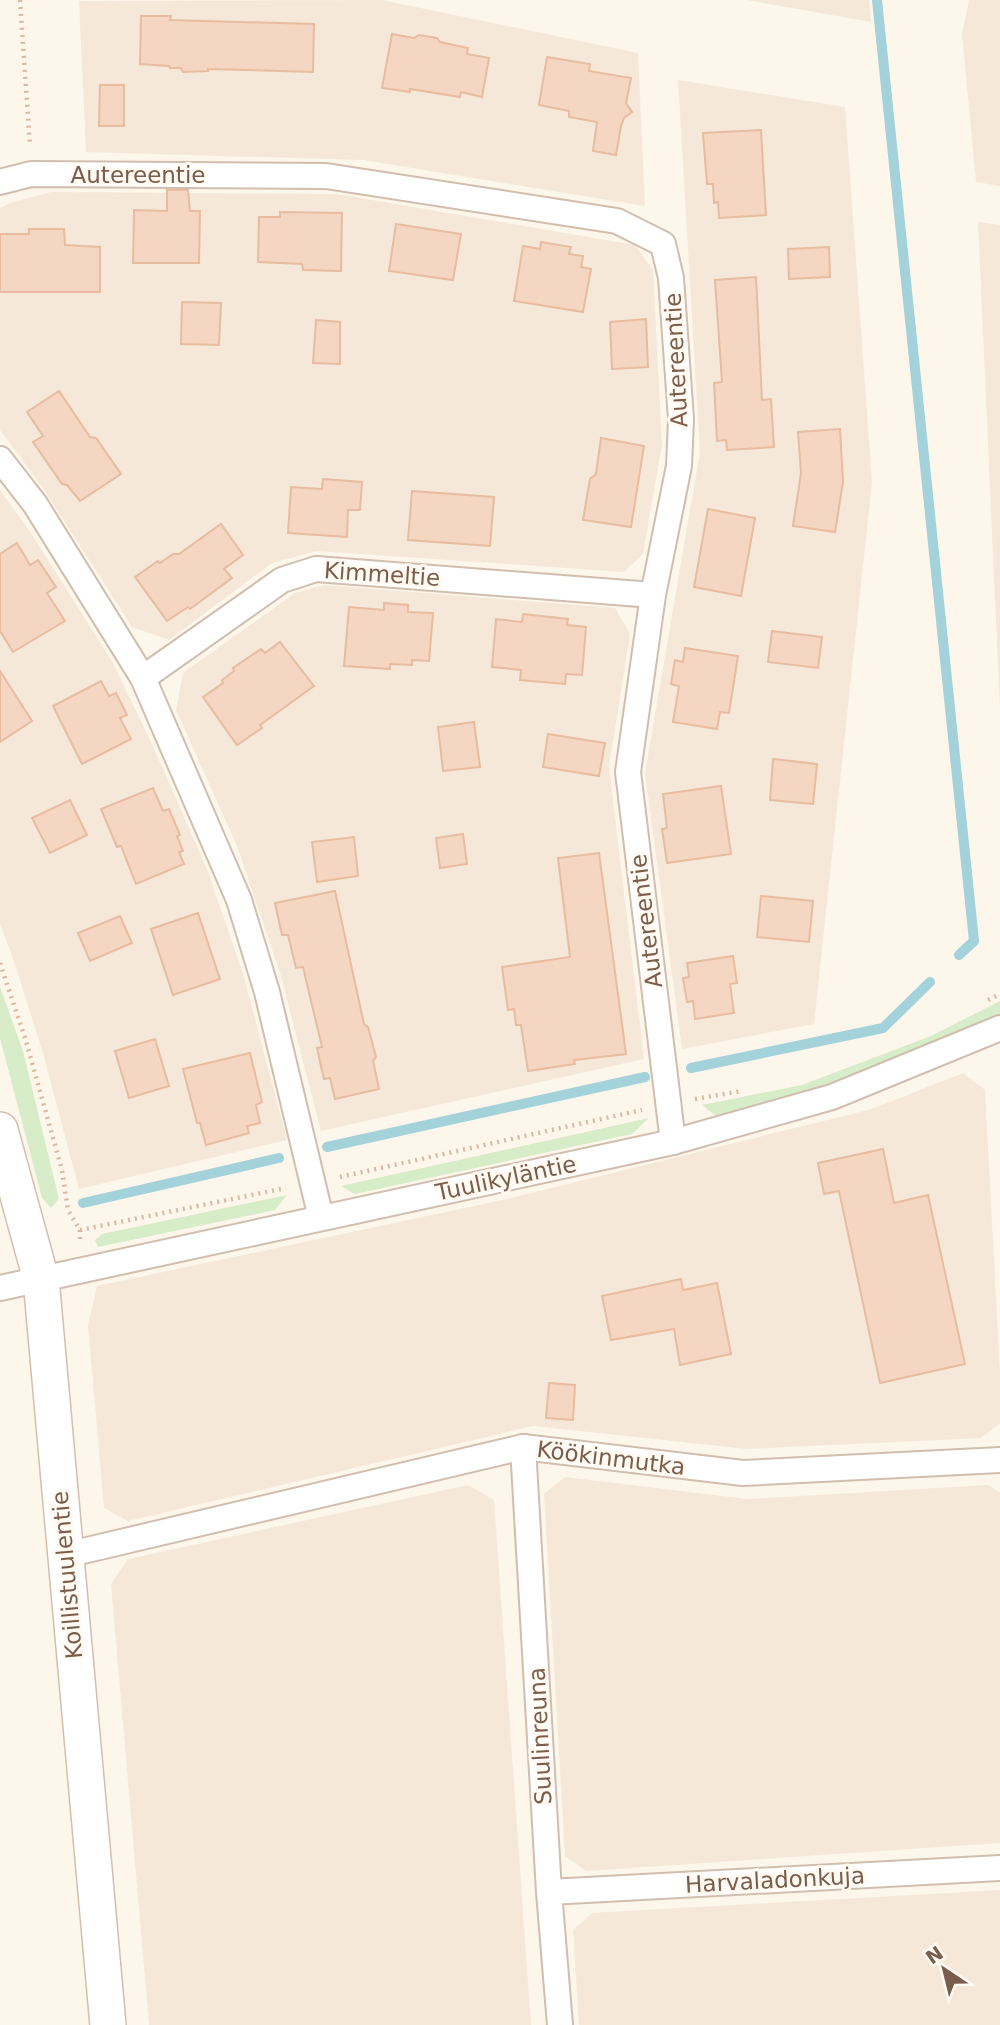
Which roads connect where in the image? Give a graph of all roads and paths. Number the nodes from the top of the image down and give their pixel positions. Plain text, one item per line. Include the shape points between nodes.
1 (20, 0) edge
2 (31, 174) junction
3 (0, 182) edge
4 (0, 459) edge
5 (653, 595) junction
6 (143, 678) junction
7 (0, 963) edge
8 (1000, 994) edge
9 (979, 1004) dead end
10 (999, 1033) edge
11 (746, 1090) dead end
12 (668, 1104) junction
13 (0, 1130) edge
14 (673, 1142) junction
15 (313, 1183) junction
16 (321, 1218) junction
17 (41, 1279) junction
18 (0, 1288) edge
19 (523, 1447) junction
20 (1000, 1460) edge
21 (66, 1555) junction
22 (1000, 1868) edge
23 (549, 1892) junction
24 (107, 2025) edge
25 (560, 2025) edge

1 - 2 path
2 - 3 street, Autereentie
2 - 5 street, Autereentie via 326,176 617,221 663,244 671,278 681,419 679,466
4 - 6 street via 34,504
5 - 6 street, Kimmeltie via 316,569 282,580
5 - 12 street, Autereentie via 628,772
6 - 15 street via 239,900 267,992
7 - 15 path via 41,1093 68,1210 80,1230
8 - 9 path
10 - 14 street, Tuulikyläntie via 832,1097
11 - 12 path
12 - 14 street, Autereentie
12 - 15 path
13 - 17 street, Koillistuulentie
14 - 16 street, Tuulikyläntie
15 - 16 street
16 - 17 street, Tuulikyläntie
17 - 18 street, Tuulikyläntie
17 - 21 street, Koillistuulentie
19 - 20 street, Köökinmutka via 743,1473
19 - 21 street, Köökinmutka
19 - 23 street, Suulinreuna
21 - 24 street, Koillistuulentie
22 - 23 street, Harvaladonkuja
23 - 25 street, Suulinreuna

